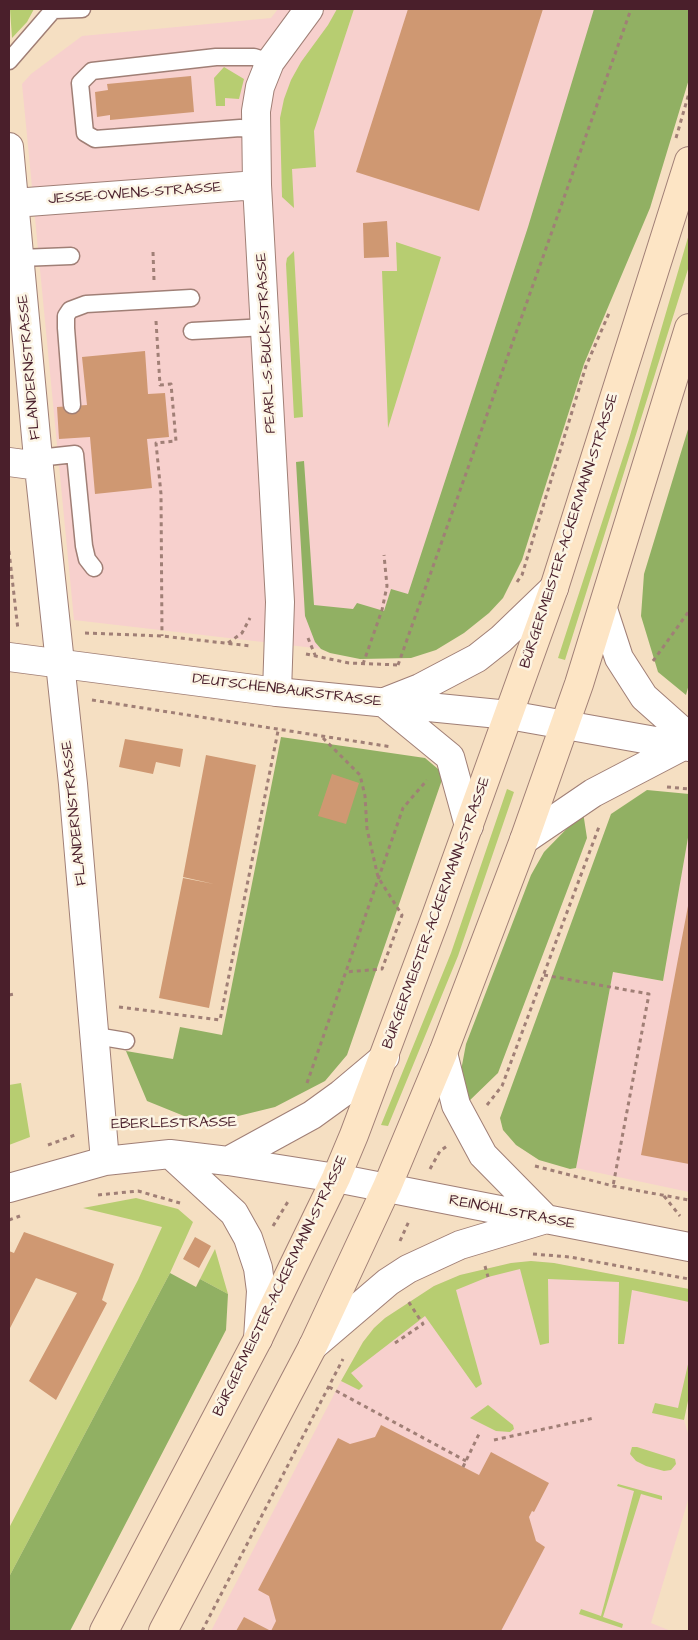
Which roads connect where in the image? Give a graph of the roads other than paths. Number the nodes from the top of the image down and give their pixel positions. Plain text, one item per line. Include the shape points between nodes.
1 (54, 9) edge
2 (82, 9) edge
3 (309, 9) edge
4 (9, 61) edge
5 (270, 62) junction
6 (257, 130) junction
7 (9, 147) edge
8 (682, 151) edge
9 (257, 185) junction
10 (11, 187) edge
11 (71, 256) dead end
12 (20, 258) junction
13 (191, 298) dead end
14 (266, 327) junction
15 (689, 328) edge
16 (192, 331) dead end
17 (72, 406) dead end
18 (9, 462) edge
19 (39, 462) junction
20 (94, 568) dead end
21 (554, 588) junction
22 (602, 609) junction
23 (12, 657) edge
24 (60, 662) junction
25 (277, 692) junction
26 (383, 702) junction
27 (509, 715) junction
28 (565, 724) junction
29 (687, 743) edge
30 (470, 826) junction
31 (524, 840) junction
32 (96, 1036) junction
33 (126, 1041) dead end
34 (443, 1053) junction
35 (385, 1056) junction
36 (170, 1154) junction
37 (105, 1161) junction
38 (228, 1161) junction
39 (336, 1178) junction
40 (387, 1187) junction
41 (9, 1188) edge
42 (546, 1219) junction
43 (687, 1234) edge
44 (258, 1339) junction
45 (312, 1346) junction
46 (104, 1631) edge
47 (162, 1631) edge

1 - 2 lane
1 - 4 lane
3 - 5 street, PEARL-S.-BUCK-STRASSE
5 - 6 street, PEARL-S.-BUCK-STRASSE via 260,87
5 - 6 lane via 254,57 216,57 92,71 80,83 85,133 95,139 240,128
6 - 9 street, PEARL-S.-BUCK-STRASSE
7 - 10 street, FLANDERNSTRASSE
8 - 21 main road, BÜRGERMEISTER-ACKERMANN-STRASSE
9 - 10 street, JESSE-OWENS-STRASSE
9 - 14 street, PEARL-S.-BUCK-STRASSE
10 - 12 street, FLANDERNSTRASSE
11 - 12 lane
12 - 19 street, FLANDERNSTRASSE
13 - 17 lane via 86,304 70,310 66,316 66,328
14 - 16 lane
14 - 25 street, PEARL-S.-BUCK-STRASSE via 280,602
15 - 22 main road
18 - 19 street
19 - 20 lane via 75,446 84,546 87,559
19 - 24 street, FLANDERNSTRASSE
21 - 26 street via 502,639 477,658 420,688
21 - 27 main road, BÜRGERMEISTER-ACKERMANN-STRASSE
22 - 28 main road
22 - 29 street via 619,658 644,698
23 - 24 street, DEUTSCHENBAURSTRASSE
24 - 25 street, DEUTSCHENBAURSTRASSE
24 - 32 street, FLANDERNSTRASSE
25 - 26 street, DEUTSCHENBAURSTRASSE
26 - 27 street, DEUTSCHENBAURSTRASSE
26 - 30 street via 450,757
27 - 28 street, DEUTSCHENBAURSTRASSE
27 - 30 main road, BÜRGERMEISTER-ACKERMANN-STRASSE
28 - 29 street, DEUTSCHENBAURSTRASSE
28 - 31 main road
29 - 31 street via 593,793
30 - 35 main road, BÜRGERMEISTER-ACKERMANN-STRASSE
31 - 34 main road
32 - 33 lane
32 - 37 street, FLANDERNSTRASSE
34 - 40 main road
34 - 42 street via 456,1105 482,1155
35 - 38 street, EBERLESTRASSE via 312,1115
35 - 39 main road, BÜRGERMEISTER-ACKERMANN-STRASSE
36 - 37 street, EBERLESTRASSE
36 - 38 street, EBERLESTRASSE
36 - 44 street, EBERLESTRASSE via 234,1213 248,1238 261,1290
37 - 41 street, EBERLESTRASSE
38 - 39 street, EBERLESTRASSE
39 - 40 street, REINÖHLSTRASSE
39 - 44 main road, BÜRGERMEISTER-ACKERMANN-STRASSE
40 - 42 street, REINÖHLSTRASSE
40 - 45 main road
42 - 43 street, REINÖHLSTRASSE
42 - 45 street via 460,1245 408,1269
44 - 46 main road, BÜRGERMEISTER-ACKERMANN-STRASSE
45 - 47 main road

